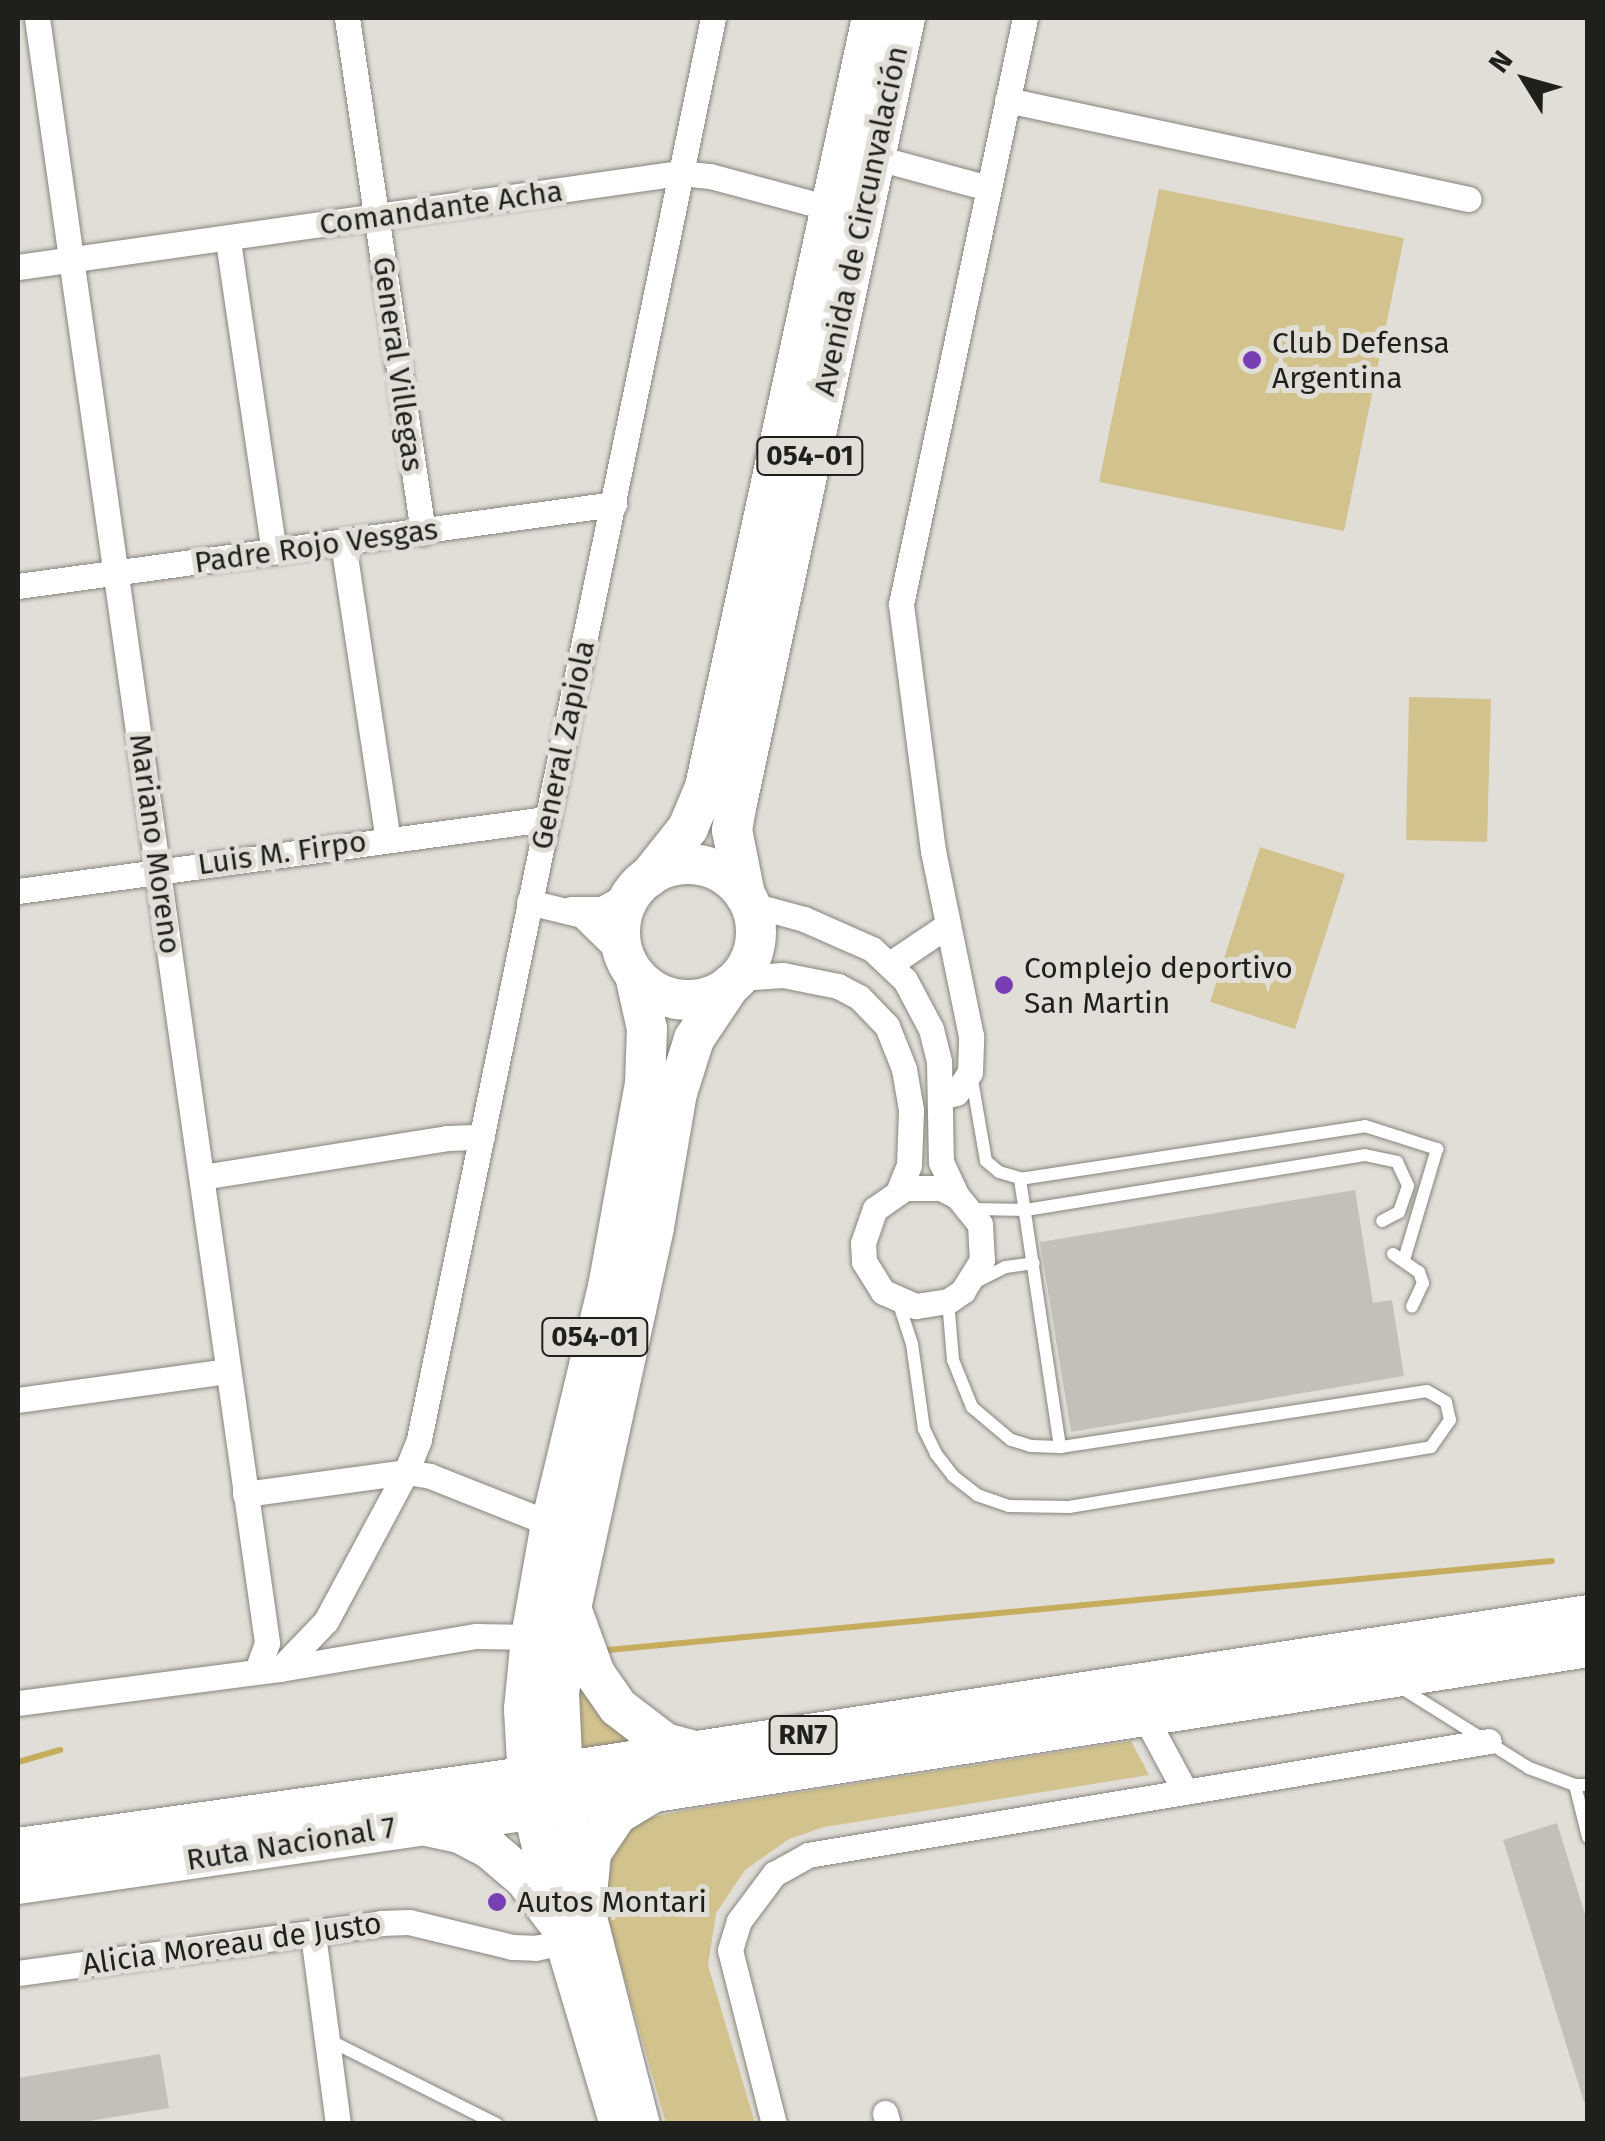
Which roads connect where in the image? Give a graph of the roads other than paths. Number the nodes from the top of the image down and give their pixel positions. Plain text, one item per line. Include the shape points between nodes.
1 (37, 18) edge
2 (347, 18) edge
3 (713, 18) edge
4 (872, 18) edge
5 (905, 18) edge
6 (1025, 18) edge
7 (1007, 100) junction
8 (859, 153) junction
9 (680, 173) junction
10 (988, 188) junction
11 (1469, 199) dead end
12 (845, 212) junction
13 (376, 216) junction
14 (228, 240) junction
15 (71, 259) junction
16 (18, 267) edge
17 (614, 504) junction
18 (423, 532) junction
19 (343, 543) junction
20 (274, 552) junction
21 (116, 573) junction
22 (18, 586) edge
23 (546, 818) junction
24 (388, 838) junction
25 (158, 870) junction
26 (640, 884) junction
27 (18, 891) edge
28 (747, 899) junction
29 (529, 902) junction
30 (566, 909) junction
31 (948, 924) junction
32 (890, 964) junction
33 (630, 966) junction
34 (734, 981) junction
35 (970, 1072) junction
36 (941, 1098) junction
37 (482, 1137) junction
38 (202, 1177) junction
39 (1024, 1179) junction
40 (898, 1192) junction
41 (964, 1202) junction
42 (1026, 1210) junction
43 (1382, 1221) dead end
44 (1034, 1263) junction
45 (956, 1296) junction
46 (898, 1302) junction
47 (1412, 1306) dead end
48 (228, 1370) junction
49 (18, 1400) edge
50 (1060, 1447) junction
51 (406, 1472) junction
52 (246, 1494) junction
53 (551, 1524) junction
54 (570, 1608) junction
55 (1588, 1616) edge
56 (531, 1637) junction
57 (1588, 1647) edge
58 (268, 1669) junction
59 (1389, 1681) junction
60 (526, 1698) junction
61 (18, 1703) edge
62 (1145, 1717) junction
63 (1490, 1742) junction
64 (696, 1751) junction
65 (1581, 1785) edge
66 (445, 1787) junction
67 (545, 1789) junction
68 (1184, 1789) junction
69 (654, 1792) junction
70 (417, 1825) junction
71 (1588, 1836) edge
72 (18, 1848) edge
73 (18, 1884) edge
74 (569, 1923) junction
75 (313, 1934) junction
76 (18, 1972) edge
77 (327, 2039) junction
78 (338, 2124) edge
79 (497, 2124) edge
80 (618, 2124) edge
81 (642, 2124) edge
82 (774, 2124) edge

1 - 15 street, Mariano Moreno
2 - 13 street, General Villegas
3 - 9 street, General Zapiola
4 - 8 highway, Avenida de Circunvalación / 054-01
5 - 8 highway, Avenida de Circunvalación / 054-01
6 - 7 street
7 - 10 street
7 - 11 street
8 - 10 street
8 - 12 highway, Avenida de Circunvalación / 054-01
9 - 12 street, Comandante Acha
9 - 13 street, Comandante Acha
9 - 17 street, General Zapiola
10 - 31 street via 901,604
12 - 26 highway, Avenida de Circunvalación / 054-01 via 705,786 688,828
12 - 28 highway, Avenida de Circunvalación / 054-01 via 732,830
13 - 14 street, Comandante Acha
13 - 18 street, General Villegas
14 - 15 street, Comandante Acha
14 - 20 street
15 - 16 street, Comandante Acha
15 - 21 street, Mariano Moreno
17 - 18 street, Padre Rojo Vesgas
17 - 23 street, General Zapiola
18 - 19 street, Padre Rojo Vesgas
19 - 20 street, Padre Rojo Vesgas
19 - 24 street
20 - 21 street, Padre Rojo Vesgas
21 - 22 street, Padre Rojo Vesgas
21 - 25 street, Mariano Moreno
23 - 24 street, Luis M. Firpo
23 - 29 street, General Zapiola
24 - 25 street, Luis M. Firpo
25 - 27 street, Luis M. Firpo
25 - 38 street, Mariano Moreno
26 - 28 highway via 669,866 691,864 713,868
26 - 30 street via 602,909
26 - 33 highway, Avenida de Circunvalación / 054-01 via 621,923
28 - 32 street via 844,935
28 - 34 highway, Avenida de Circunvalación / 054-01 via 755,941
29 - 30 street
29 - 37 street, General Zapiola
30 - 33 street via 582,915
31 - 32 street
31 - 35 street via 971,1036
32 - 36 street via 931,1029
33 - 34 highway via 652,990 672,999 695,1000
33 - 53 highway, Avenida de Circunvalación / 054-01 via 646,1028 646,1083 608,1286
34 - 40 street via 783,976 838,986 887,1026 912,1110 909,1165
34 - 54 highway, Avenida de Circunvalación / 054-01 via 694,1039 677,1093
35 - 36 street via 956,1094
35 - 39 lane via 986,1160 998,1172
36 - 41 street via 938,1147
37 - 38 street
37 - 51 street, General Zapiola via 419,1440
38 - 48 street, Mariano Moreno
39 - 42 lane
39 - 47 lane via 1365,1126 1437,1149 1399,1257 1423,1283
40 - 41 street via 923,1185
40 - 46 street via 875,1209 862,1242 871,1278
41 - 42 lane via 996,1213
41 - 45 street via 980,1224 982,1260
42 - 43 lane via 1365,1155 1397,1162 1408,1186 1399,1212
42 - 44 lane
44 - 45 lane via 988,1274
44 - 50 lane
45 - 46 street via 915,1306
45 - 50 lane via 953,1360 972,1407 1011,1440
46 - 50 lane via 912,1344 924,1429 936,1454 977,1495 1010,1506 1070,1506 1431,1447 1450,1420 1446,1402 1427,1391
48 - 49 street
48 - 52 street, Mariano Moreno
51 - 52 street
51 - 53 street
51 - 58 street, General Zapiola via 326,1621
52 - 58 street, Mariano Moreno
53 - 56 highway, Avenida de Circunvalación / 054-01
54 - 64 highway via 595,1674 618,1707 665,1743
54 - 67 highway, Avenida de Circunvalación / 054-01
55 - 64 highway, RN7
56 - 58 street via 476,1636
56 - 60 highway, Avenida de Circunvalación / 054-01
57 - 59 highway, RN7
58 - 61 street
59 - 62 highway, RN7
59 - 63 lane
60 - 66 highway via 482,1763
60 - 67 highway, Avenida de Circunvalación / 054-01
62 - 68 street
62 - 69 highway, RN7
63 - 65 lane via 1529,1768
63 - 68 street
64 - 67 highway, RN7
65 - 71 lane
66 - 67 highway, RN7
66 - 72 highway, RN7
67 - 69 highway, RN7
67 - 70 highway, Ruta Nacional 7 / RN7
67 - 74 main road, 054-01
68 - 82 street via 808,1855 774,1874 739,1921 730,1950
69 - 74 highway via 618,1814 591,1853
70 - 73 highway, Ruta Nacional 7 / RN7
70 - 74 highway via 460,1833 490,1849
74 - 75 street, Alicia Moreau de Justo via 534,1948 409,1922
74 - 80 main road, 054-01
74 - 81 main road, 054-01
75 - 76 street, Alicia Moreau de Justo
75 - 77 street
77 - 78 street
77 - 79 lane

